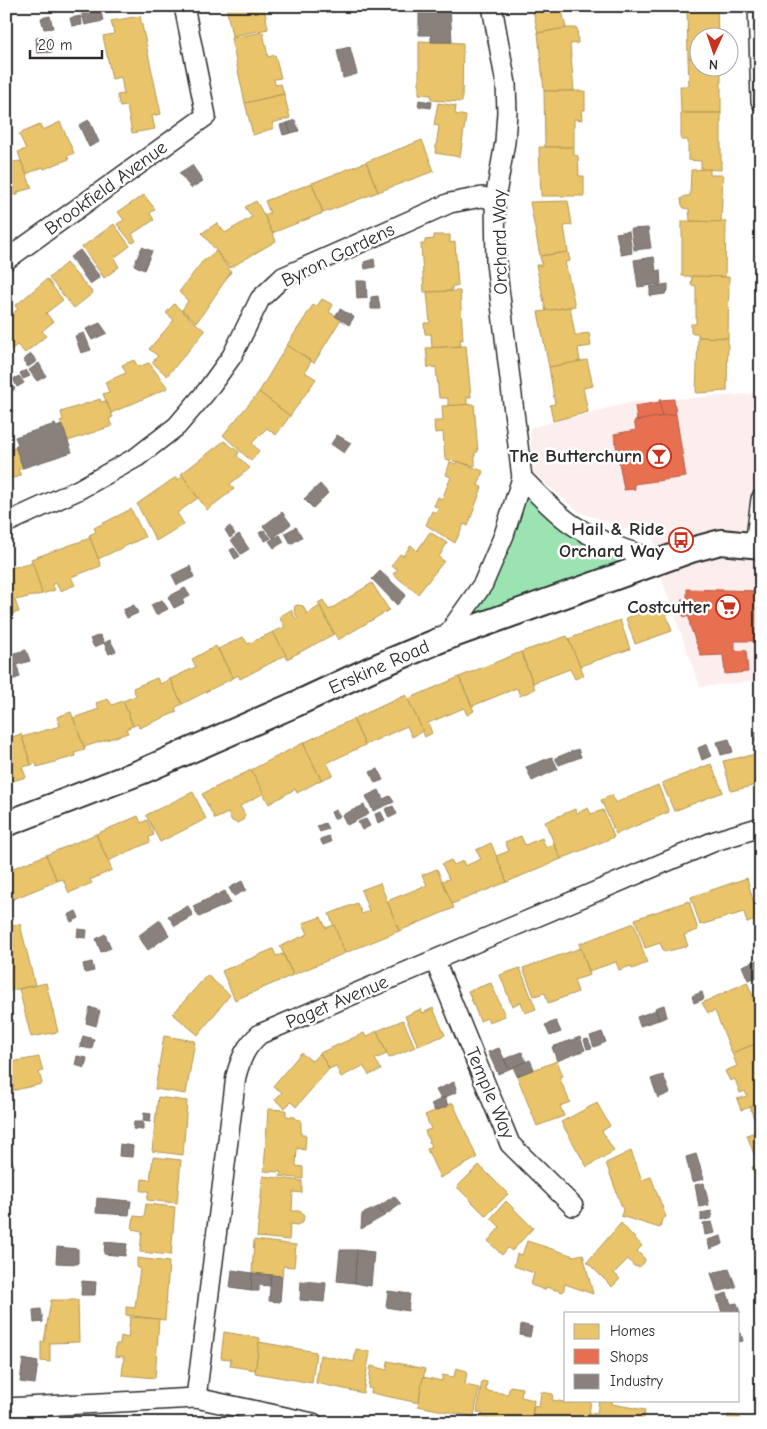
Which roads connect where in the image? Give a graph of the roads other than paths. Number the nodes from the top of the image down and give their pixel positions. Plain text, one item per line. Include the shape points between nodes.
1 (184, 6) edge
2 (492, 6) edge
3 (758, 6) edge
4 (761, 101) edge
5 (495, 200) junction
6 (6, 260) edge
7 (522, 478) junction
8 (761, 499) edge
9 (6, 523) edge
10 (758, 546) edge
11 (659, 561) junction
12 (445, 638) junction
13 (6, 824) edge
14 (761, 827) edge
15 (435, 961) junction
16 (573, 1206) dead end
17 (196, 1398) junction
18 (18, 1412) edge
19 (313, 1423) edge

1 - 6 street, Brookfield Avenue via 206,116
2 - 5 street, Orchard Way via 506,84 507,112
3 - 4 street
5 - 7 street, Orchard Way via 496,263
5 - 9 street, Byron Gardens via 482,197 450,203 283,277 260,300 232,356 177,426 129,462
7 - 11 street via 571,524 608,543
7 - 12 street, Orchard Way via 504,535 483,584
8 - 10 street
10 - 11 street, Erskine Road via 720,542
11 - 12 street, Erskine Road
12 - 13 street, Erskine Road via 143,771
14 - 15 street, Paget Avenue via 716,841
15 - 16 street, Temple Way via 510,1144
15 - 17 street, Paget Avenue via 260,1034 241,1056
17 - 18 street
17 - 19 street

